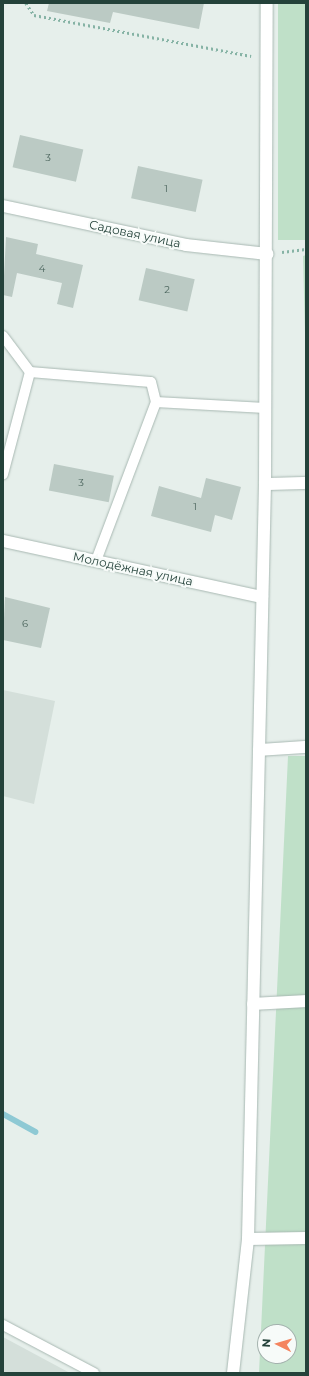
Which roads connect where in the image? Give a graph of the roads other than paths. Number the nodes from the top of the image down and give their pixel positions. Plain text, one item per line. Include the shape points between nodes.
1 (267, 3) edge
2 (3, 206) edge
3 (268, 254) junction
4 (3, 336) edge
5 (30, 372) junction
6 (156, 402) junction
7 (265, 408) junction
8 (3, 474) edge
9 (306, 483) edge
10 (265, 484) junction
11 (3, 541) edge
12 (96, 561) junction
13 (262, 597) junction
14 (306, 746) edge
15 (259, 750) junction
16 (306, 1001) edge
17 (253, 1004) junction
18 (306, 1238) edge
19 (248, 1239) junction
20 (3, 1325) edge
21 (94, 1373) edge
22 (233, 1373) edge

1 - 3 street
2 - 3 street, Садовая улица via 186,245
3 - 7 street
4 - 5 lane
5 - 6 lane via 151,382
5 - 8 lane
6 - 7 lane
6 - 12 lane
7 - 10 street
9 - 10 street
10 - 13 street
11 - 12 street, Молодёжная улица
12 - 13 street, Молодёжная улица
13 - 15 street
14 - 15 street
15 - 17 street
16 - 17 street
17 - 19 street
18 - 19 street
19 - 22 street
20 - 21 lane

